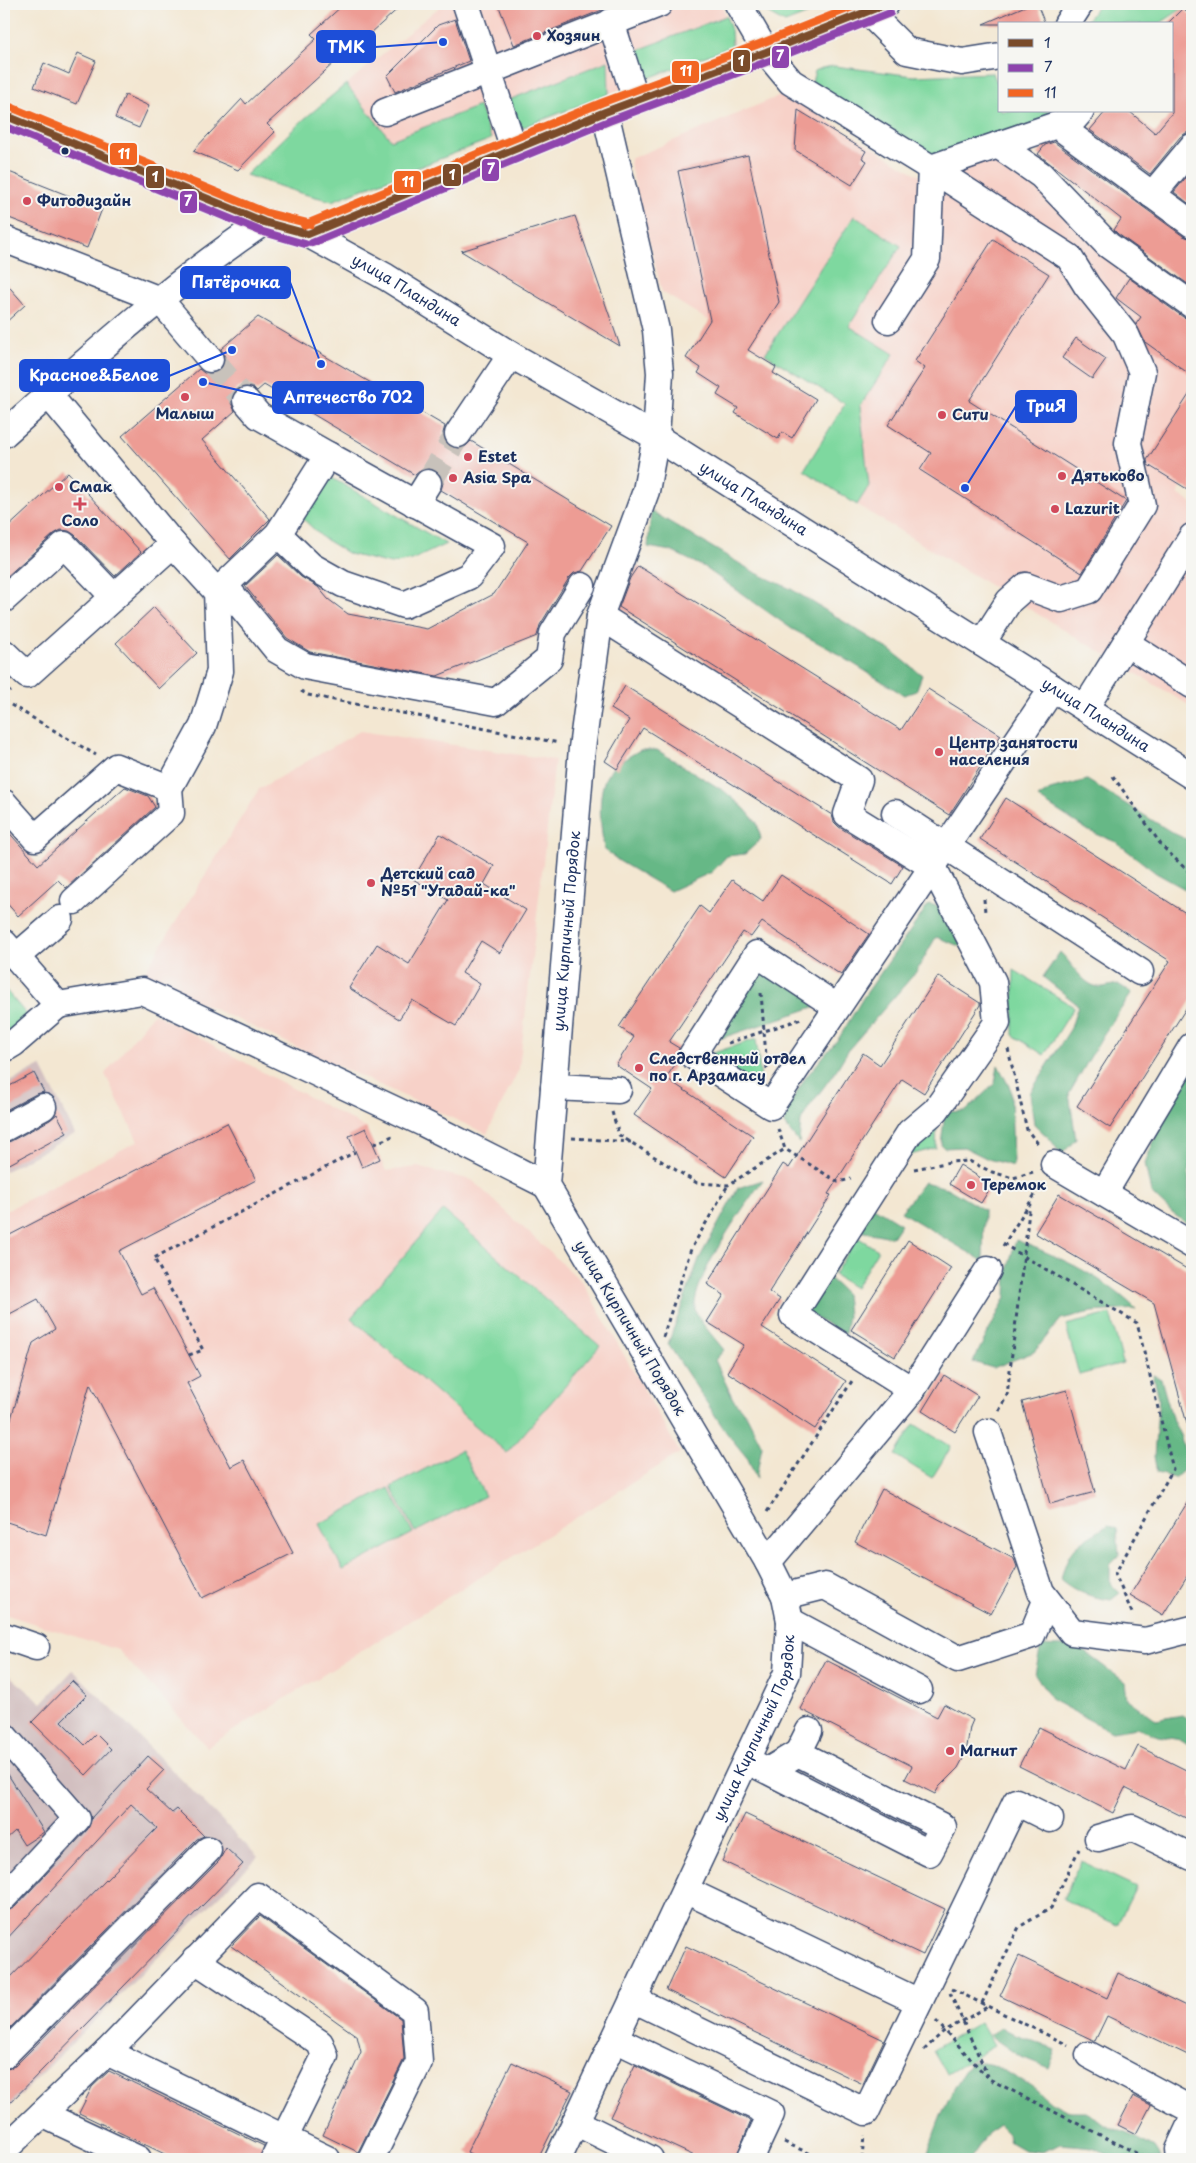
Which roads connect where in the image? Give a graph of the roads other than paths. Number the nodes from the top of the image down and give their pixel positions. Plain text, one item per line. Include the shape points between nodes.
1 (466, 4) edge
2 (659, 4) edge
3 (738, 4) edge
4 (1080, 4) edge
5 (876, 7) edge
6 (611, 22) junction
7 (1068, 22) edge
8 (766, 52) junction
9 (998, 56) edge
10 (489, 71) junction
11 (636, 100) junction
12 (385, 112) dead end
13 (605, 112) junction
14 (1080, 112) edge
15 (4, 115) edge
16 (1057, 125) junction
17 (998, 145) junction
18 (1192, 147) edge
19 (514, 149) junction
20 (931, 168) junction
21 (1152, 195) junction
22 (264, 222) junction
23 (1192, 224) edge
24 (308, 234) junction
25 (4, 239) edge
26 (160, 300) junction
27 (1192, 305) edge
28 (888, 320) dead end
29 (511, 355) junction
30 (210, 359) tunnel mouth
31 (48, 394) junction
32 (246, 401) tunnel mouth
33 (4, 434) edge
34 (458, 434) tunnel mouth
35 (656, 437) junction
36 (328, 455) junction
37 (278, 534) junction
38 (1192, 537) edge
39 (173, 544) junction
40 (582, 586) dead end
41 (220, 589) junction
42 (114, 596) junction
43 (4, 599) edge
44 (600, 616) junction
45 (982, 643) junction
46 (1126, 643) junction
47 (4, 653) edge
48 (1192, 685) edge
49 (1053, 688) junction
50 (1085, 708) junction
51 (1192, 776) edge
52 (169, 788) junction
53 (4, 803) edge
54 (895, 813) dead end
55 (948, 846) junction
56 (933, 867) junction
57 (10, 950) edge
58 (1140, 972) dead end
59 (58, 1005) junction
60 (837, 1007) junction
61 (1192, 1046) edge
62 (4, 1049) edge
63 (554, 1086) junction
64 (609, 1090) road end
65 (43, 1107) dead end
66 (4, 1128) edge
67 (1054, 1164) road end
68 (546, 1185) junction
69 (1104, 1193) junction
70 (1192, 1245) edge
71 (988, 1270) road end
72 (912, 1390) junction
73 (988, 1432) road end
74 (768, 1562) junction
75 (785, 1596) junction
76 (1046, 1601) junction
77 (790, 1621) junction
78 (1192, 1629) edge
79 (4, 1636) edge
80 (36, 1647) dead end
81 (919, 1690) dead end
82 (4, 1736) edge
83 (757, 1766) junction
84 (1050, 1819) dead end
85 (1098, 1838) road end
86 (208, 1850) dead end
87 (1192, 1857) edge
88 (685, 1890) junction
89 (4, 1897) edge
90 (195, 1960) junction
91 (633, 1999) junction
92 (919, 2002) junction
93 (615, 2038) junction
94 (106, 2052) junction
95 (4, 2055) edge
96 (1089, 2055) road end
97 (1192, 2110) edge
98 (42, 2114) junction
99 (1192, 2121) edge
100 (575, 2122) junction
101 (279, 2149) edge
102 (4, 2156) edge
103 (138, 2159) edge
104 (327, 2159) edge
105 (371, 2159) edge
106 (558, 2159) edge
107 (650, 2159) edge
108 (750, 2159) edge
109 (1180, 2159) edge

1 - 10 street
2 - 6 street
3 - 8 street
4 - 7 street
5 - 8 street
5 - 9 street via 907,51 962,62
6 - 10 street
6 - 11 street
8 - 11 street
8 - 20 street via 791,82
10 - 12 street
10 - 19 street
11 - 13 street
13 - 19 street
13 - 35 street, улица Кирпичный Порядок via 656,330 660,373
14 - 16 street via 1074,119
15 - 22 street, улица Пландина
16 - 17 street
16 - 21 street
17 - 20 street
17 - 27 street via 1041,175 1108,244
18 - 21 street
19 - 24 street
20 - 28 street via 927,259
20 - 45 street via 1069,258 1126,335 1142,372 1128,443 1142,505 1089,590 1061,599 1026,586 1009,601
21 - 23 street
22 - 24 street, улица Пландина
22 - 26 street
24 - 29 street, улица Пландина via 386,277
25 - 26 street
26 - 30 street
26 - 31 street
29 - 34 street
29 - 35 street, улица Пландина
31 - 33 street
31 - 39 street
32 - 36 street via 259,416
35 - 44 street, улица Кирпичный Порядок via 646,491
35 - 45 street, улица Пландина
36 - 37 street
36 - 37 street via 422,494 492,546 469,576 404,604 342,584 311,566
37 - 41 street
38 - 46 street
39 - 41 street
39 - 42 street
40 - 41 street via 553,633 549,659 496,702 305,666 277,650
41 - 52 street via 220,671 203,726
42 - 43 street via 64,545
42 - 47 street via 27,675
44 - 56 street via 859,780 847,814
44 - 63 street, улица Кирпичный Порядок via 582,748
45 - 49 street, улица Пландина
46 - 48 street
46 - 50 street
49 - 50 street, улица Пландина
49 - 55 street
50 - 51 street, улица Пландина
52 - 53 street via 116,767 35,838
52 - 57 street via 171,813 67,910
54 - 55 street
55 - 56 street
55 - 58 street
56 - 60 street
56 - 72 street via 993,982 997,1022 936,1110 910,1132 793,1315
57 - 59 street
59 - 62 street
59 - 68 street via 142,991 423,1123
60 - 60 street via 771,1106 692,1055 757,954
61 - 69 street
63 - 64 street
63 - 68 street, улица Кирпичный Порядок
65 - 66 street
67 - 69 street
68 - 74 street, улица Кирпичный Порядок
69 - 70 street
71 - 72 street
72 - 74 street
73 - 76 street via 1040,1592
74 - 75 street, улица Кирпичный Порядок
75 - 76 street via 825,1586 958,1659 1032,1635
75 - 77 street, улица Кирпичный Порядок
76 - 78 street via 1072,1632 1144,1641
77 - 81 street
77 - 83 street, улица Кирпичный Порядок via 787,1673
79 - 80 street
82 - 89 street via 77,1819
83 - 83 street via 804,1742 943,1827 930,1853
83 - 88 street, улица Кирпичный Порядок
84 - 92 street via 1016,1802
85 - 87 street via 1132,1828
86 - 95 street
88 - 91 street, улица Кирпичный Порядок
88 - 92 street
90 - 94 street
90 - 101 street via 320,2042 325,2056
90 - 105 street via 258,1896 415,2011 419,2062
91 - 92 street via 866,2112
91 - 93 street, улица Кирпичный Порядок
93 - 100 street, улица Кирпичный Порядок
93 - 108 street via 771,2114
94 - 98 street
94 - 101 street
96 - 97 street
98 - 102 street via 5,2149
98 - 103 street
99 - 109 street via 1179,2149
100 - 106 street, улица Кирпичный Порядок
100 - 107 street
101 - 104 street

